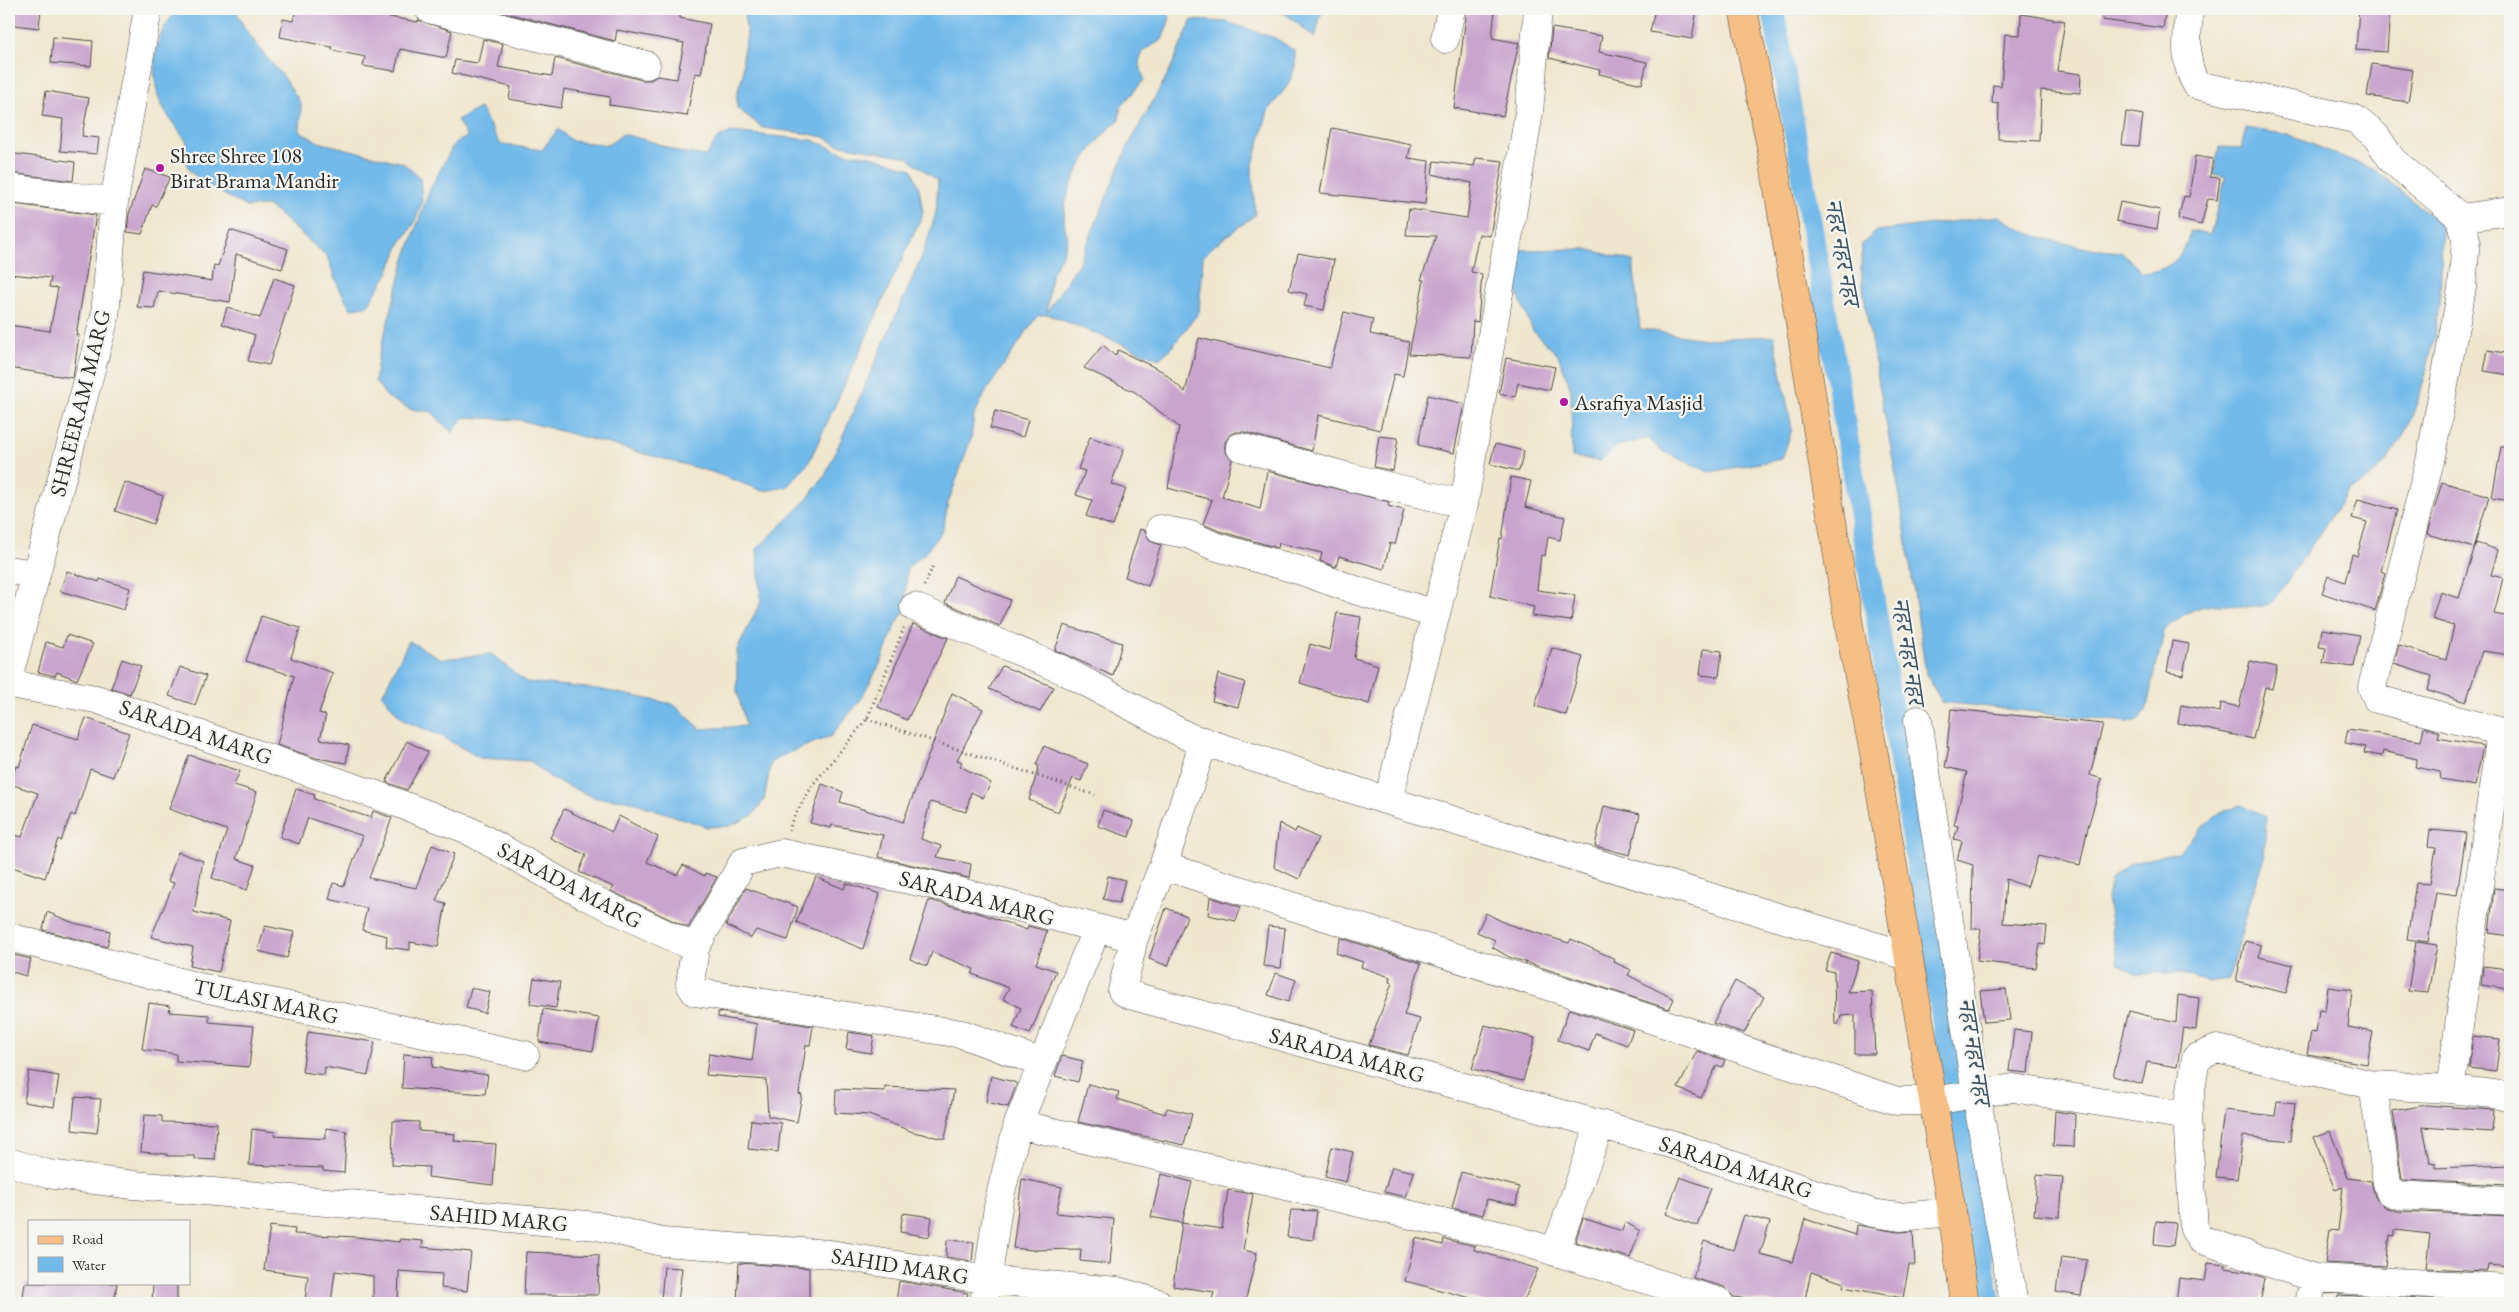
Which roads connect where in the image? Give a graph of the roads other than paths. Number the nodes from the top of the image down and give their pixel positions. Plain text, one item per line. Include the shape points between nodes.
1 (148, 9) edge
2 (429, 9) edge
3 (1452, 9) edge
4 (1538, 9) edge
5 (1743, 9) edge
6 (2189, 9) edge
7 (1445, 39) dead end
8 (646, 65) dead end
9 (9, 188) edge
10 (114, 202) junction
11 (2510, 211) edge
12 (2461, 218) junction
13 (1240, 447) dead end
14 (1464, 504) junction
15 (1160, 529) dead end
16 (9, 570) edge
17 (36, 574) junction
18 (914, 607) road end
19 (1436, 614) junction
20 (9, 675) edge
21 (9, 684) edge
22 (1918, 720) dead end
23 (1204, 742) junction
24 (1388, 801) junction
25 (1163, 866) junction
26 (1096, 930) junction
27 (9, 937) edge
28 (1134, 938) junction
29 (695, 948) junction
30 (1908, 956) junction
31 (525, 1055) dead end
32 (1042, 1063) junction
33 (2373, 1085) junction
34 (2450, 1089) junction
35 (1973, 1095) junction
36 (2510, 1096) edge
37 (1937, 1101) junction
38 (2188, 1116) junction
39 (1018, 1124) junction
40 (1600, 1124) junction
41 (9, 1162) edge
42 (2510, 1201) edge
43 (1952, 1212) junction
44 (1555, 1252) junction
45 (2510, 1288) edge
46 (2311, 1290) edge
47 (986, 1292) edge
48 (1719, 1302) edge
49 (1158, 1303) edge
50 (1964, 1303) edge
51 (2014, 1303) edge

1 - 10 street, SHREERAM MARG
2 - 8 street
3 - 7 street
4 - 14 street via 1528,112
5 - 30 main road via 1772,152 1851,637
6 - 12 street via 2187,60 2197,85 2355,119 2376,136 2392,160
9 - 10 street
10 - 17 street, SHREERAM MARG via 105,317
11 - 12 street
12 - 34 street via 2466,240 2462,288 2430,461 2372,687 2377,699 2495,730 2500,739
13 - 14 street
14 - 19 street
15 - 19 street via 1190,535 1214,546
16 - 17 street
17 - 20 street, SHREERAM MARG
18 - 23 street via 1063,670
19 - 24 street
21 - 29 street, SARADA MARG via 96,698 466,829 584,895
22 - 35 street
23 - 24 street
23 - 25 street
24 - 30 street
25 - 28 street
25 - 37 street via 1605,1004 1897,1101
26 - 28 street, SARADA MARG
26 - 29 street, SARADA MARG via 938,886 781,853 743,862
26 - 32 street
27 - 31 street, TULASI MARG via 200,988
28 - 40 street, SARADA MARG via 1122,991 1130,995
29 - 32 street via 690,984 695,992 962,1034
30 - 37 main road
32 - 39 street
33 - 34 street
33 - 38 street via 2217,1049 2196,1058
33 - 42 street via 2390,1192
34 - 36 street
35 - 37 street
35 - 38 street via 2013,1088
35 - 51 street
37 - 43 main road
38 - 46 street via 2194,1229 2200,1239
39 - 44 street via 1507,1237
39 - 47 street via 999,1200
40 - 43 street, SARADA MARG via 1671,1144 1872,1213 1900,1217
40 - 44 street
41 - 47 street, SAHID MARG via 48,1174 134,1185 598,1226 662,1242 830,1254
43 - 50 main road
44 - 48 street
45 - 46 street
47 - 49 street, SAHID MARG via 1117,1291

